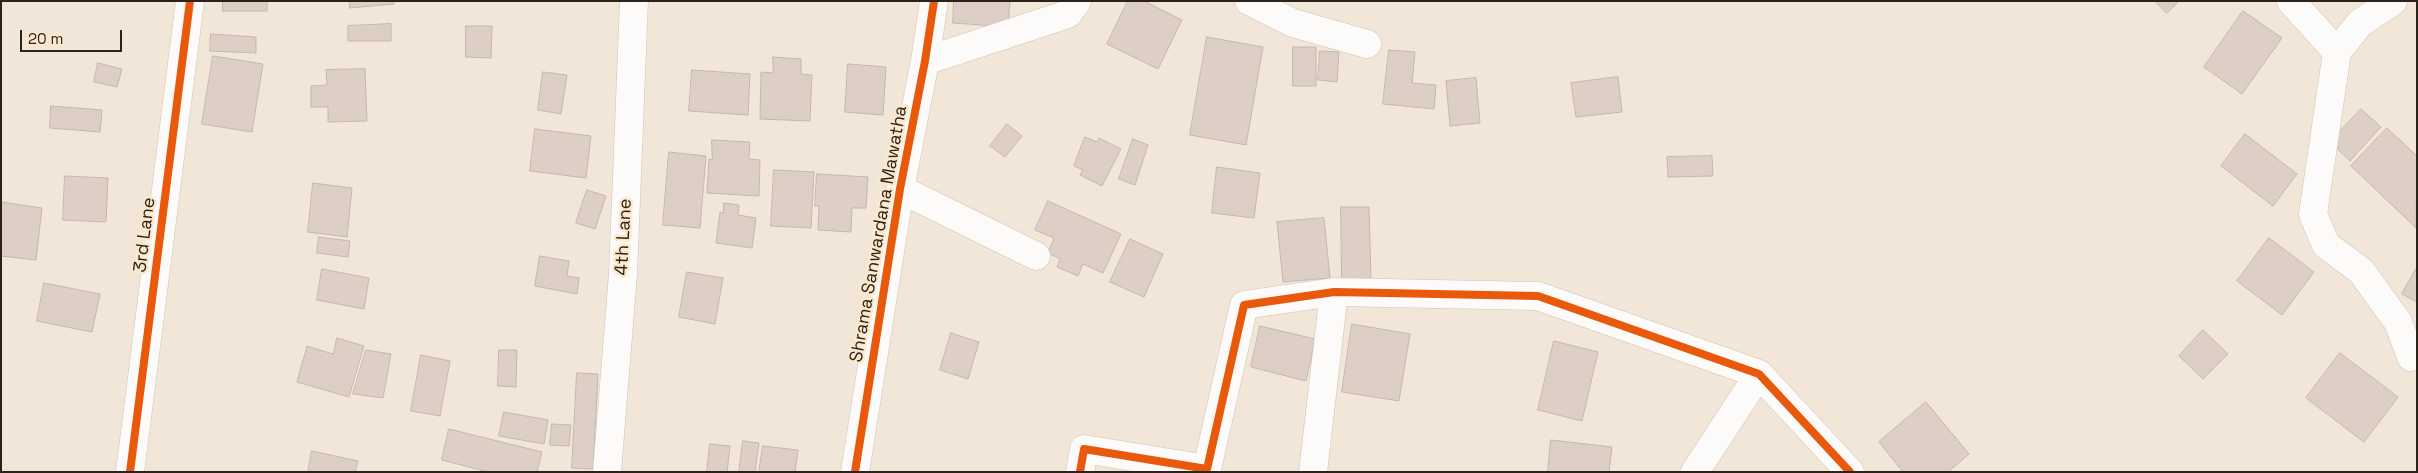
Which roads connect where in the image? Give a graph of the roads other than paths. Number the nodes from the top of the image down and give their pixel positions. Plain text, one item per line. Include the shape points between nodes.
1 (190, 1) edge
2 (634, 1) edge
3 (934, 1) edge
4 (1077, 1) edge
5 (1249, 1) edge
6 (2291, 1) edge
7 (2394, 1) edge
8 (1367, 44) dead end
9 (2337, 52) junction
10 (925, 61) junction
11 (900, 189) junction
12 (1036, 256) dead end
13 (1334, 292) junction
14 (2411, 357) dead end
15 (1759, 374) junction
16 (130, 472) edge
17 (607, 472) edge
18 (855, 472) edge
19 (1080, 472) edge
20 (1313, 472) edge
21 (1695, 472) edge
22 (1850, 472) edge

1 - 16 street, 3rd Lane
2 - 17 street, 4th Lane via 623,274
3 - 10 street, Shrama Sanwardana Mawatha
4 - 10 street via 1068,14
5 - 8 street via 1293,23
6 - 9 street
7 - 9 street via 2360,23
9 - 14 street via 2313,214 2326,244 2362,271 2398,322
10 - 11 street, Shrama Sanwardana Mawatha
11 - 12 street
11 - 18 street, Shrama Sanwardana Mawatha
13 - 15 street via 1538,296
13 - 19 street via 1244,305 1207,469 1084,449
13 - 20 street
15 - 21 street
15 - 22 street

